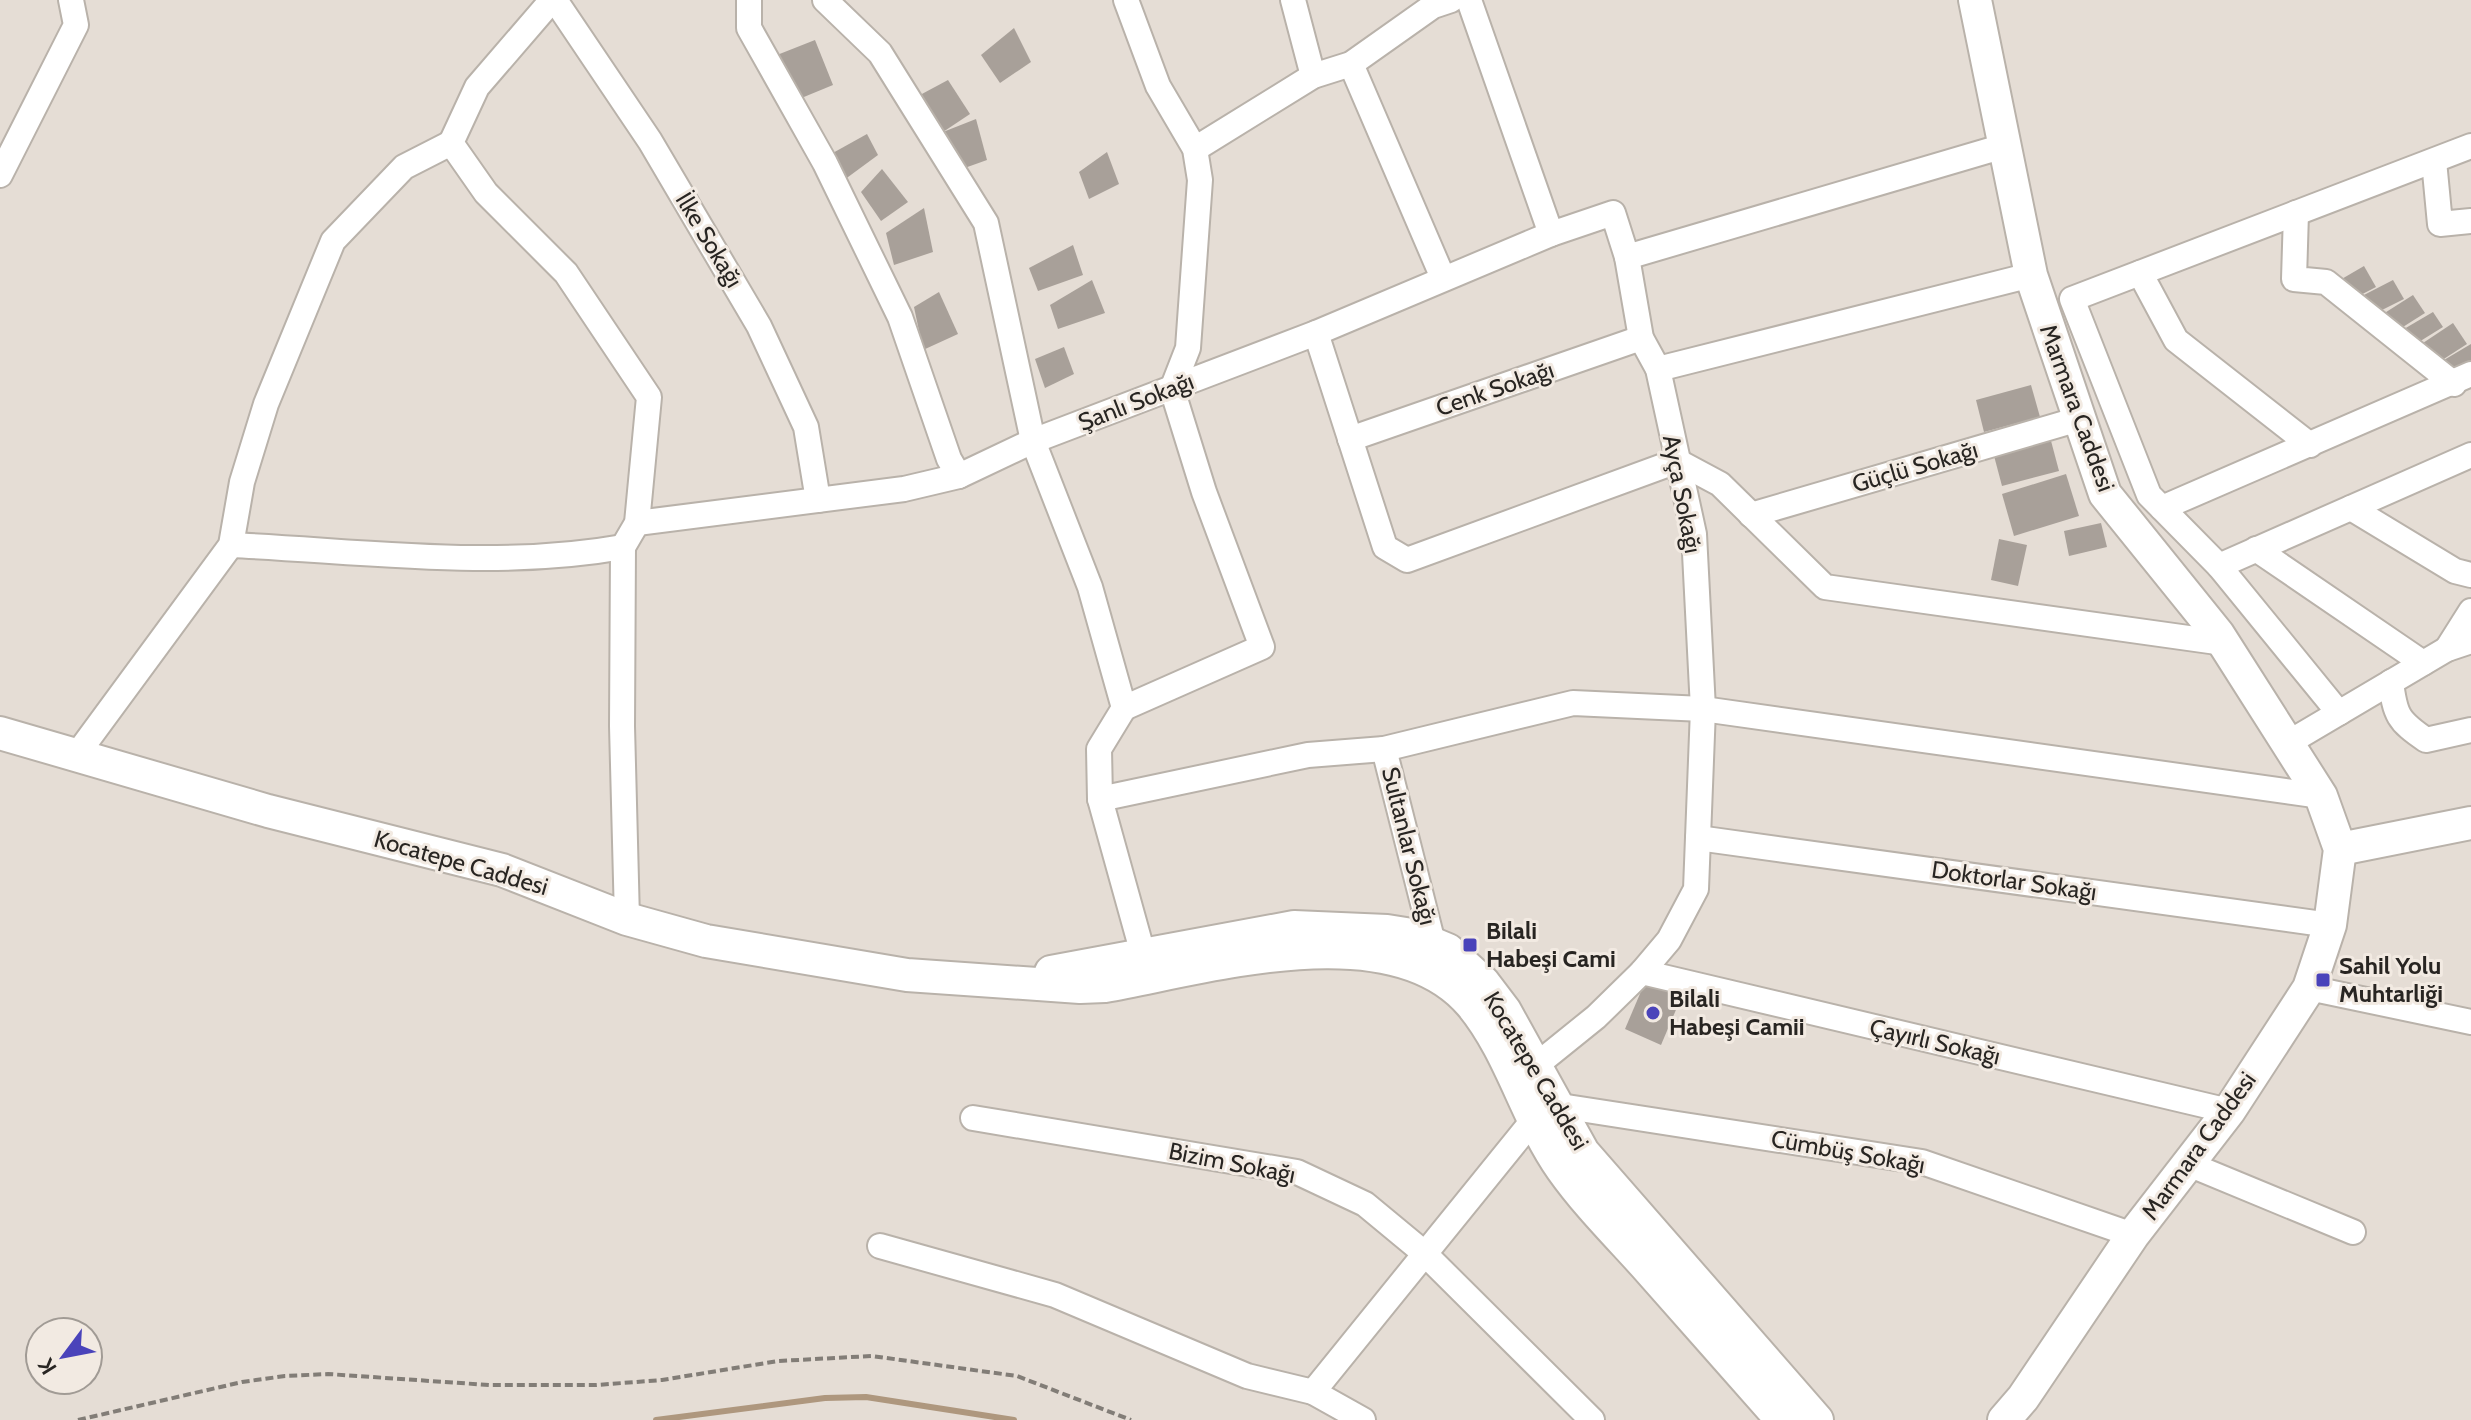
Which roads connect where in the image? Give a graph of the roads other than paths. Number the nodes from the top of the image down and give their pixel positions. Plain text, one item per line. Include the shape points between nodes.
1 (71, 0) edge
2 (553, 0) edge
3 (749, 0) edge
4 (825, 0) edge
5 (1126, 0) edge
6 (1293, 0) edge
7 (1469, 0) edge
8 (1975, 0) edge
9 (1438, 2) edge
10 (1351, 64) junction
11 (1313, 76) junction
12 (451, 143) junction
13 (2004, 146) junction
14 (2471, 146) edge
15 (1195, 149) junction
16 (2434, 161) junction
17 (0, 175) edge
18 (2296, 213) junction
19 (2471, 221) edge
20 (1551, 234) junction
21 (1627, 257) junction
22 (2140, 273) junction
23 (2031, 275) junction
24 (1443, 278) junction
25 (1316, 333) junction
26 (1641, 338) junction
27 (1658, 369) junction
28 (2463, 379) edge
29 (1172, 389) junction
30 (2079, 419) junction
31 (1350, 439) junction
32 (1033, 441) junction
33 (2310, 445) junction
34 (2471, 455) edge
35 (1677, 461) junction
36 (959, 476) junction
37 (818, 500) junction
38 (2162, 508) junction
39 (2351, 508) junction
40 (1751, 515) junction
41 (637, 523) junction
42 (231, 545) junction
43 (623, 547) junction
44 (2256, 549) junction
45 (2219, 566) junction
46 (2471, 575) edge
47 (2471, 611) edge
48 (2471, 641) edge
49 (2224, 643) junction
50 (2447, 649) junction
51 (2423, 663) junction
52 (2391, 682) junction
53 (1124, 708) junction
54 (1703, 709) junction
55 (2339, 713) junction
56 (2471, 730) edge
57 (3, 733) edge
58 (2288, 743) junction
59 (1384, 749) junction
60 (75, 757) junction
61 (2321, 796) junction
62 (1100, 799) junction
63 (2471, 823) edge
64 (1698, 838) junction
65 (2340, 849) junction
66 (627, 919) junction
67 (2330, 925) junction
68 (1433, 943) junction
69 (1145, 966) junction
70 (1642, 972) junction
71 (1441, 978) junction
72 (2309, 988) junction
73 (2471, 1022) edge
74 (1525, 1075) junction
75 (2229, 1111) junction
76 (1544, 1112) junction
77 (973, 1118) dead end
78 (2186, 1163) junction
79 (2353, 1232) dead end
80 (2133, 1235) junction
81 (880, 1246) dead end
82 (1423, 1252) junction
83 (1313, 1392) junction
84 (1363, 1420) edge
85 (1592, 1420) edge
86 (1782, 1420) edge
87 (1817, 1420) edge
88 (2004, 1420) edge

1 - 17 street via 76,25
2 - 12 street via 477,87
2 - 37 street, İlke Sokağı via 650,141 759,326 806,427
3 - 36 street via 749,28 825,163 900,317
4 - 32 street via 880,53 986,223
5 - 15 street via 1158,86
6 - 11 street
7 - 20 street
8 - 13 main road, Marmara Caddesi
9 - 10 street
10 - 11 street
10 - 24 street
11 - 15 street
12 - 41 street via 486,193 566,273 649,397
12 - 42 street via 404,167 333,241 266,404 242,482
13 - 21 street
13 - 23 main road, Marmara Caddesi
14 - 16 street
15 - 29 street via 1200,180 1188,348
16 - 18 street
16 - 19 street via 2440,224
18 - 22 street
18 - 28 street via 2294,279 2326,282
20 - 21 street, Ayça Sokağı via 1613,213
20 - 24 street, Şanlı Sokağı
21 - 26 street, Ayça Sokağı
22 - 33 street via 2176,340
22 - 38 street via 2072,299 2149,495
23 - 27 street
23 - 30 main road, Marmara Caddesi
24 - 25 street, Şanlı Sokağı
25 - 29 street, Şanlı Sokağı
25 - 31 street
26 - 27 street, Ayça Sokağı
26 - 31 street, Cenk Sokağı
27 - 35 street, Ayça Sokağı
28 - 33 street
29 - 32 street, Şanlı Sokağı
29 - 53 street via 1262,647
30 - 40 street, Güçlü Sokağı
30 - 49 main road, Marmara Caddesi via 2105,494
31 - 35 street via 1385,547 1407,560
32 - 36 street, Şanlı Sokağı
32 - 53 street via 1090,587
33 - 38 street
34 - 39 street
35 - 40 street via 1720,484
35 - 54 street, Ayça Sokağı via 1694,534
36 - 37 street, Şanlı Sokağı
37 - 41 street, Şanlı Sokağı
38 - 45 street
39 - 44 street
39 - 46 street via 2455,571
40 - 49 street via 1825,587
41 - 43 street
42 - 43 street via 401,557 583,554
42 - 60 street
43 - 66 street
44 - 45 street
44 - 51 street
45 - 55 street
47 - 50 street
48 - 50 street
49 - 58 main road, Marmara Caddesi
50 - 51 street
51 - 52 street
52 - 55 street
52 - 56 street via 2403,725 2426,740
53 - 62 street via 1099,749
54 - 59 street via 1573,703
54 - 61 street
54 - 64 street, Ayça Sokağı
55 - 58 street
57 - 60 main road, Kocatepe Caddesi
58 - 61 main road, Marmara Caddesi
59 - 62 street via 1308,755
59 - 68 street, Sultanlar Sokağı
60 - 66 main road, Kocatepe Caddesi via 502,870
61 - 65 main road, Marmara Caddesi
62 - 69 street
63 - 65 main road
64 - 67 street, Doktorlar Sokağı
64 - 70 street, Ayça Sokağı via 1696,889 1669,940
65 - 67 main road, Marmara Caddesi
66 - 69 main road, Kocatepe Caddesi via 706,941 907,975 1080,987
67 - 72 main road, Marmara Caddesi
68 - 69 main road, Kocatepe Caddesi via 1387,931 1294,927
68 - 71 main road
68 - 74 main road, Kocatepe Caddesi via 1483,982 1505,1011
69 - 71 main road, Kocatepe Caddesi via 1332,952 1386,958
70 - 74 street, Ayça Sokağı
70 - 75 street, Çayırlı Sokağı
71 - 74 main road, Kocatepe Caddesi via 1471,1004
72 - 73 street
72 - 75 main road, Marmara Caddesi
74 - 76 main road, Kocatepe Caddesi
75 - 78 main road, Marmara Caddesi
76 - 80 street, Cümbüş Sokağı via 1922,1162
76 - 82 street
76 - 86 main road, Kocatepe Caddesi via 1563,1170
76 - 87 main road, Kocatepe Caddesi
77 - 82 street, Bizim Sokağı via 1297,1172 1365,1204
78 - 79 street
78 - 80 main road, Marmara Caddesi
80 - 88 main road, Marmara Caddesi
81 - 83 street via 1055,1295 1247,1376
82 - 83 street
82 - 85 street, Bizim Sokağı
83 - 84 street

